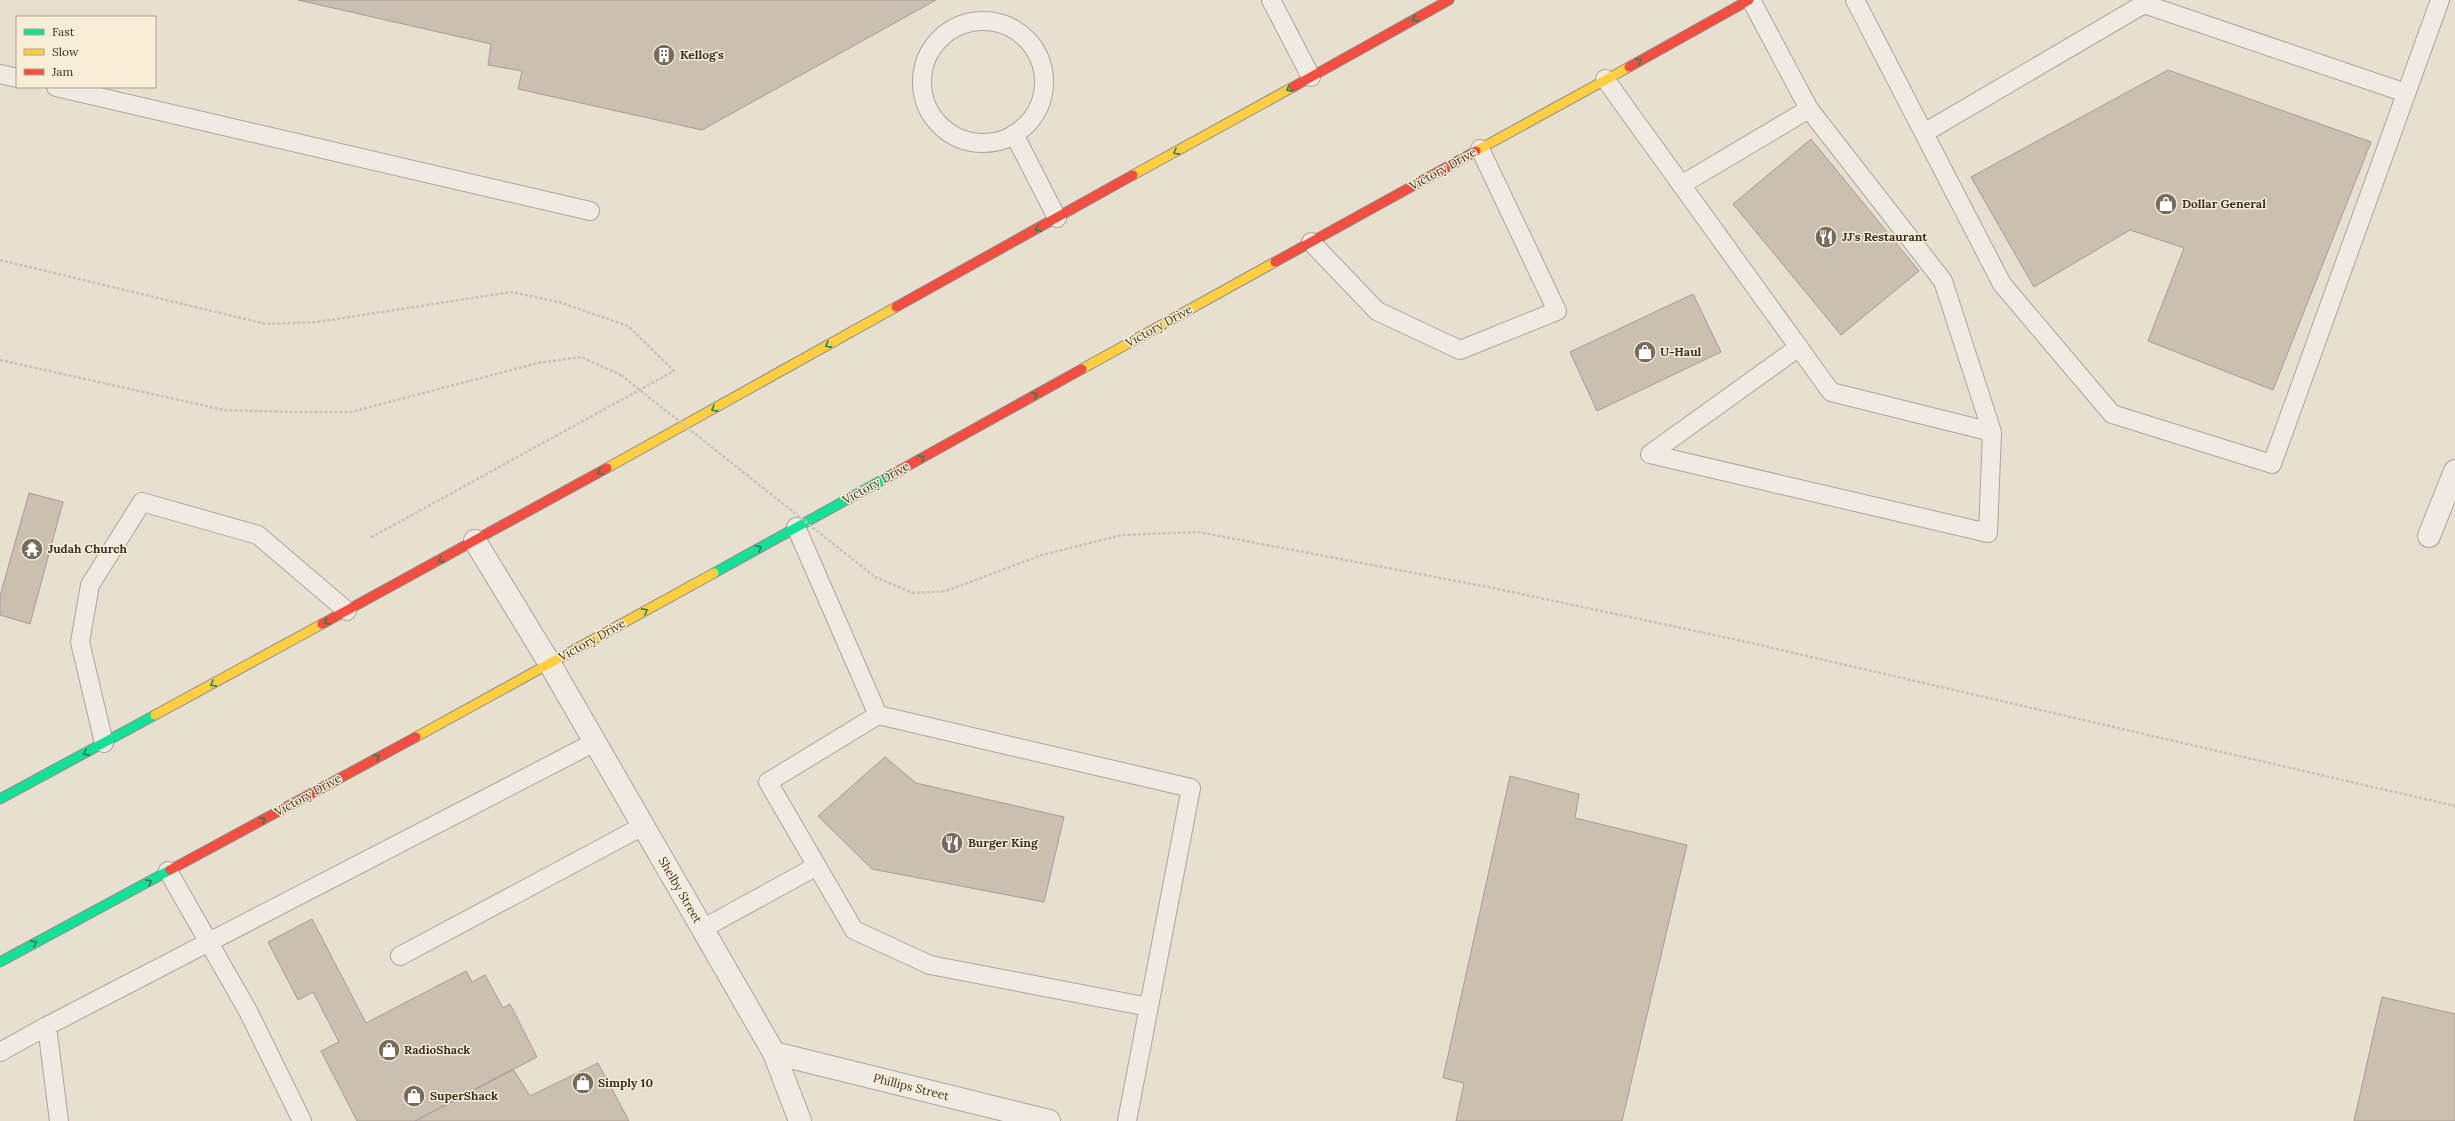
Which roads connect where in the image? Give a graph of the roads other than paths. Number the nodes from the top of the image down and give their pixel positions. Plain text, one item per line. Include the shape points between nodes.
1 (1271, 0) edge
2 (1449, 0) edge
3 (1750, 0) edge
4 (1855, 0) edge
5 (2440, 0) edge
6 (0, 74) edge
7 (1311, 77) junction
8 (16, 78) edge
9 (1605, 79) junction
10 (60, 88) edge
11 (2406, 93) junction
12 (1809, 109) junction
13 (1924, 133) junction
14 (1014, 134) junction
15 (1480, 149) junction
16 (1681, 185) junction
17 (590, 211) dead end
18 (1057, 218) junction
19 (1311, 242) junction
20 (1799, 347) junction
21 (1992, 432) junction
22 (2455, 471) edge
23 (796, 527) junction
24 (2429, 536) dead end
25 (475, 541) junction
26 (347, 611) junction
27 (550, 664) junction
28 (878, 715) junction
29 (595, 742) junction
30 (104, 743) junction
31 (3, 792) edge
32 (643, 826) junction
33 (816, 866) junction
34 (168, 871) junction
35 (702, 929) junction
36 (208, 942) junction
37 (400, 956) dead end
38 (0, 962) edge
39 (1148, 1006) junction
40 (47, 1026) junction
41 (0, 1052) edge
42 (774, 1052) junction
43 (59, 1121) edge
44 (302, 1121) edge
45 (800, 1121) edge
46 (1049, 1121) edge
47 (1127, 1121) edge

1 - 7 lane
2 -> 7 highway
9 -> 3 highway, Victory Drive
3 - 12 lane
4 - 13 lane
5 - 11 lane
6 - 8 lane
7 -> 18 highway
9 - 15 highway, Victory Drive
9 - 16 lane
10 - 17 lane
11 - 13 lane via 2144,4
11 - 13 lane via 2272,464 2112,414 2002,284
12 - 16 lane
12 - 21 lane via 1943,281
14 - 14 lane via 1036,114 1043,95 1044,75 1038,55 1026,38 1010,26 997,22 970,21 951,29 936,42 926,60 922,80 924,100 933,118 948,132 966,140 986,143 1005,139
14 - 18 lane
15 - 19 highway, Victory Drive
15 - 19 lane via 1557,311 1460,350 1377,311
16 - 20 lane
18 -> 25 highway
23 -> 19 highway, Victory Drive
20 - 21 lane via 1831,392
20 - 21 lane via 1650,454 1988,532
22 - 24 street
27 -> 23 highway, Victory Drive
23 - 28 lane
25 -> 26 highway
25 - 27 street, Shelby Street
26 -> 30 highway
26 - 30 lane via 258,535 142,502 90,585 80,642
27 - 29 street, Shelby Street
34 -> 27 highway, Victory Drive
28 - 33 lane via 768,782
28 - 39 lane via 1191,788
29 - 32 street, Shelby Street
29 - 36 lane
30 -> 31 highway
32 - 35 street, Shelby Street
32 - 37 lane
33 - 35 lane
33 - 39 lane via 854,930 930,965
34 - 36 lane
38 -> 34 highway, Victory Drive
35 - 42 street, Shelby Street
36 - 40 lane
36 - 44 lane via 248,1011
39 - 47 lane
40 - 41 lane
40 - 43 lane
42 - 45 street, Shelby Street
42 - 46 street, Phillips Street

